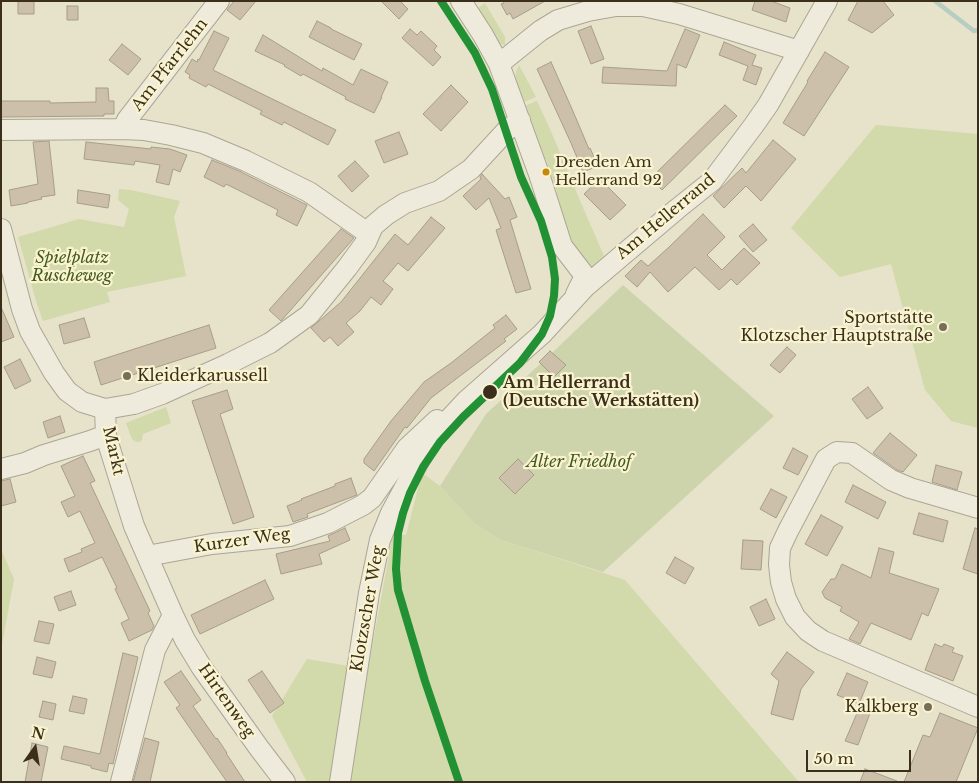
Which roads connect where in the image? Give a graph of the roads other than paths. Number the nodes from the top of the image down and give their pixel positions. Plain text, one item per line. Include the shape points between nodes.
1 (219, 1) edge
2 (460, 1) edge
3 (827, 1) edge
4 (643, 3) edge
5 (799, 50) junction
6 (499, 64) junction
7 (520, 120) junction
8 (123, 129) junction
9 (1, 130) edge
10 (1, 229) edge
11 (369, 234) junction
12 (574, 298) junction
13 (466, 401) junction
14 (105, 409) junction
15 (106, 435) junction
16 (1, 468) edge
17 (978, 508) edge
18 (147, 556) junction
19 (173, 615) junction
20 (978, 707) edge
21 (120, 782) edge
22 (285, 782) edge
23 (340, 782) edge

1 - 8 street, Am Pfarrlehn
2 - 6 street
3 - 5 street, Am Hellerrand
4 - 5 street
4 - 6 street via 588,11 558,20
5 - 12 street, Am Hellerrand via 768,105 712,181
6 - 7 street
7 - 11 street, Markt via 471,169 439,191 405,203 386,215
7 - 12 street via 562,246 585,276
8 - 9 street
8 - 11 street via 144,130 203,143 246,161 309,192
10 - 14 street via 30,331 49,364 67,391 82,402
11 - 14 street, Markt via 347,268 309,315 270,343 162,394 134,404
12 - 13 street, Am Hellerrand via 542,334
13 - 18 street, Kurzer Weg via 434,422 407,448 372,498 328,523 290,536 212,544
13 - 23 street, Klotzscher Weg via 439,430 420,459 380,540
14 - 15 street, Markt
15 - 16 street
15 - 18 street, Markt via 134,526
17 - 20 street via 910,488 891,480 852,454 837,452 826,459 788,531 780,548 779,565 786,599 795,617 808,631
18 - 19 street, Markt
19 - 21 street via 155,650
19 - 22 street, Hirtenweg via 202,668

